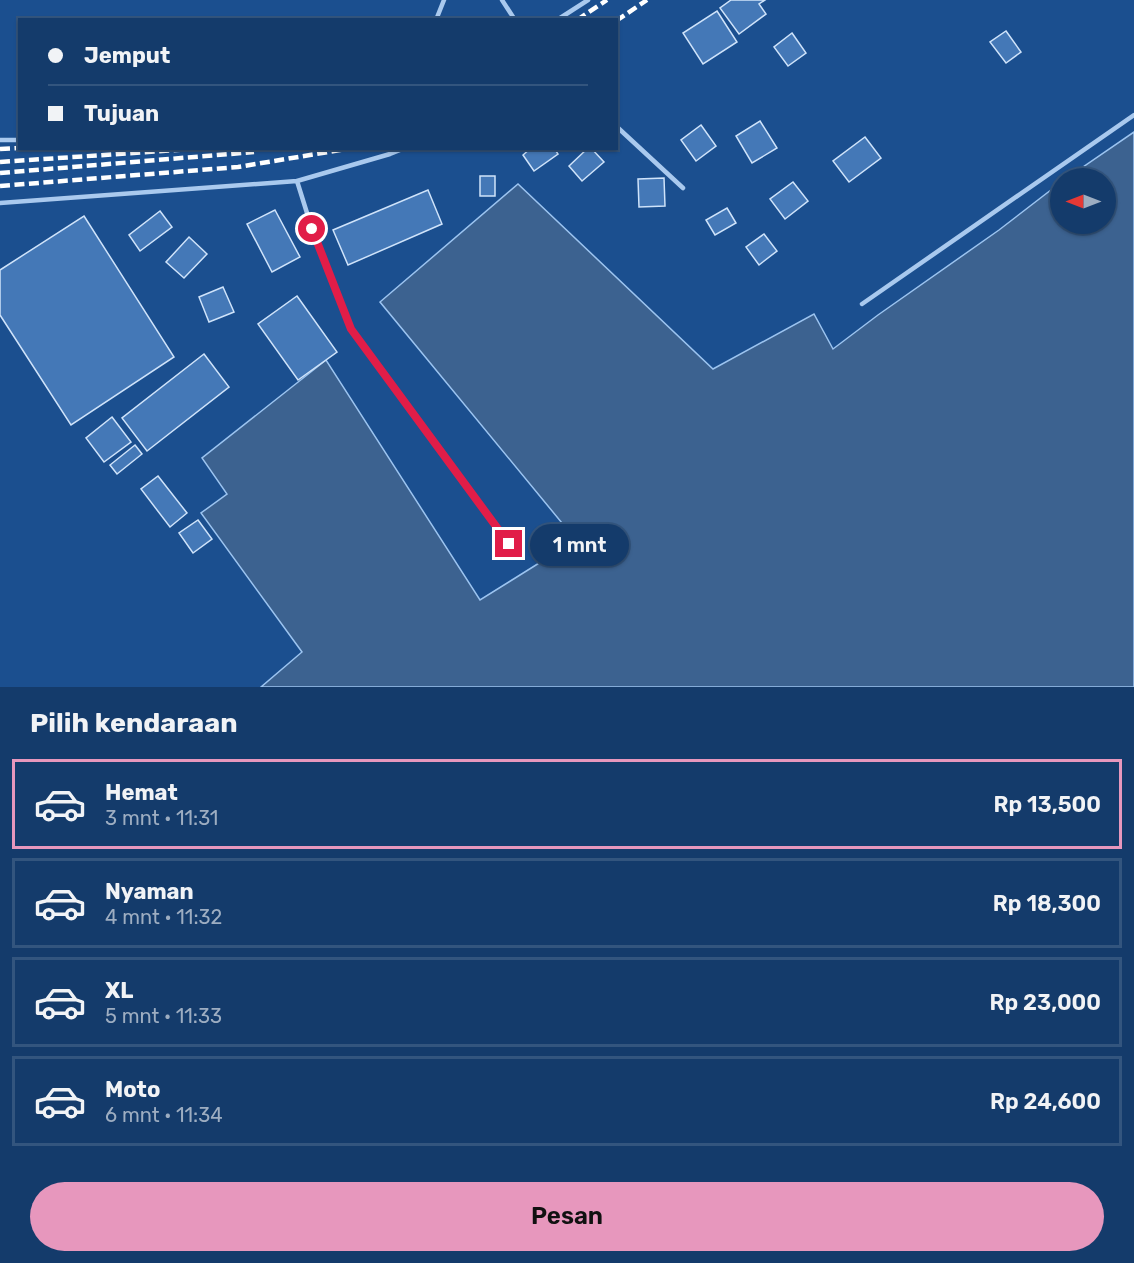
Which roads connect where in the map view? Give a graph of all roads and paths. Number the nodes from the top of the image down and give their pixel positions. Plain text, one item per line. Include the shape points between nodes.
1 (444, 0) edge
2 (502, 0) edge
3 (588, 0) edge
4 (437, 18) edge
5 (514, 18) edge
6 (560, 18) edge
7 (1134, 115) edge
8 (618, 128) edge
9 (0, 140) edge
10 (18, 140) edge
11 (400, 150) edge
12 (297, 181) junction
13 (682, 188) dead end
14 (0, 203) edge
15 (862, 304) dead end
16 (509, 544) dead end

1 - 4 lane
2 - 5 lane
3 - 6 lane
7 - 15 lane
8 - 13 lane
9 - 10 lane
11 - 12 lane
12 - 14 lane
12 - 16 lane via 351,329

